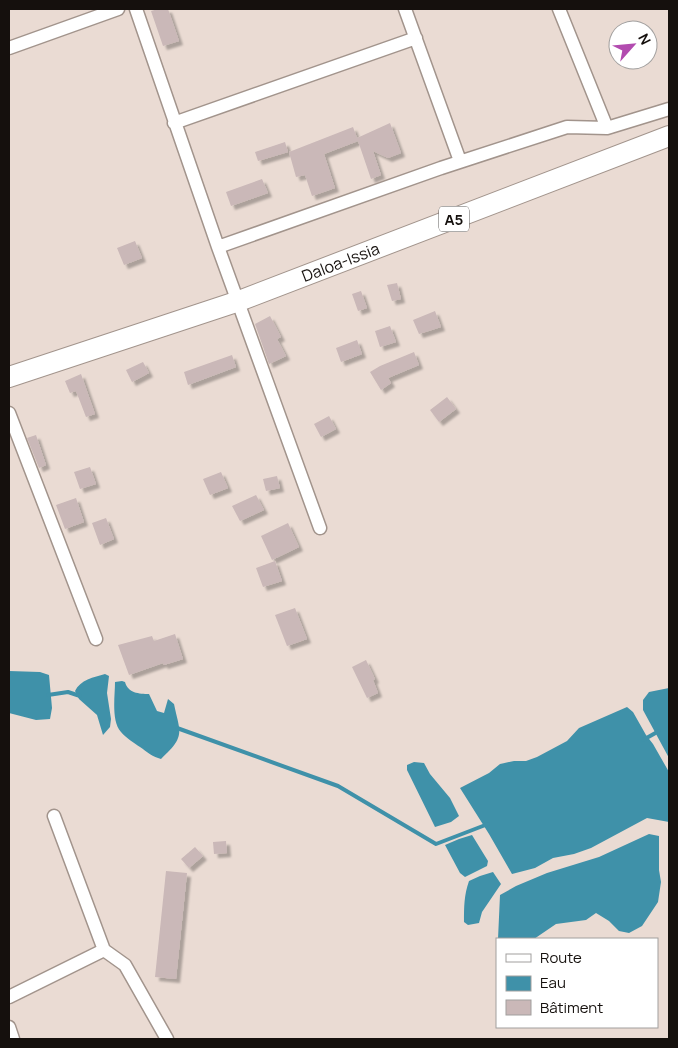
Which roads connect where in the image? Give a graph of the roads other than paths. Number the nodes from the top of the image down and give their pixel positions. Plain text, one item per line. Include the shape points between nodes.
1 (118, 9) edge
2 (136, 9) edge
3 (405, 9) edge
4 (559, 9) edge
5 (416, 38) junction
6 (9, 48) edge
7 (669, 109) edge
8 (174, 123) junction
9 (607, 128) junction
10 (669, 136) edge
11 (460, 161) junction
12 (218, 247) junction
13 (239, 301) junction
14 (10, 375) edge
15 (9, 413) edge
16 (320, 528) dead end
17 (96, 640) dead end
18 (54, 816) dead end
19 (104, 950) junction
20 (9, 997) edge
21 (9, 1027) edge
22 (13, 1039) edge
23 (167, 1039) edge

1 - 6 street
2 - 8 street
3 - 5 street
4 - 9 street
5 - 8 street
5 - 11 street
7 - 9 street
8 - 12 street
9 - 11 street via 567,127
10 - 13 main road, Daloa-Issia / A5
11 - 12 street
12 - 13 street
13 - 14 main road, Daloa-Issia / A5
13 - 16 street
15 - 17 street
18 - 19 street
19 - 20 street
19 - 23 street via 125,965
21 - 22 street

